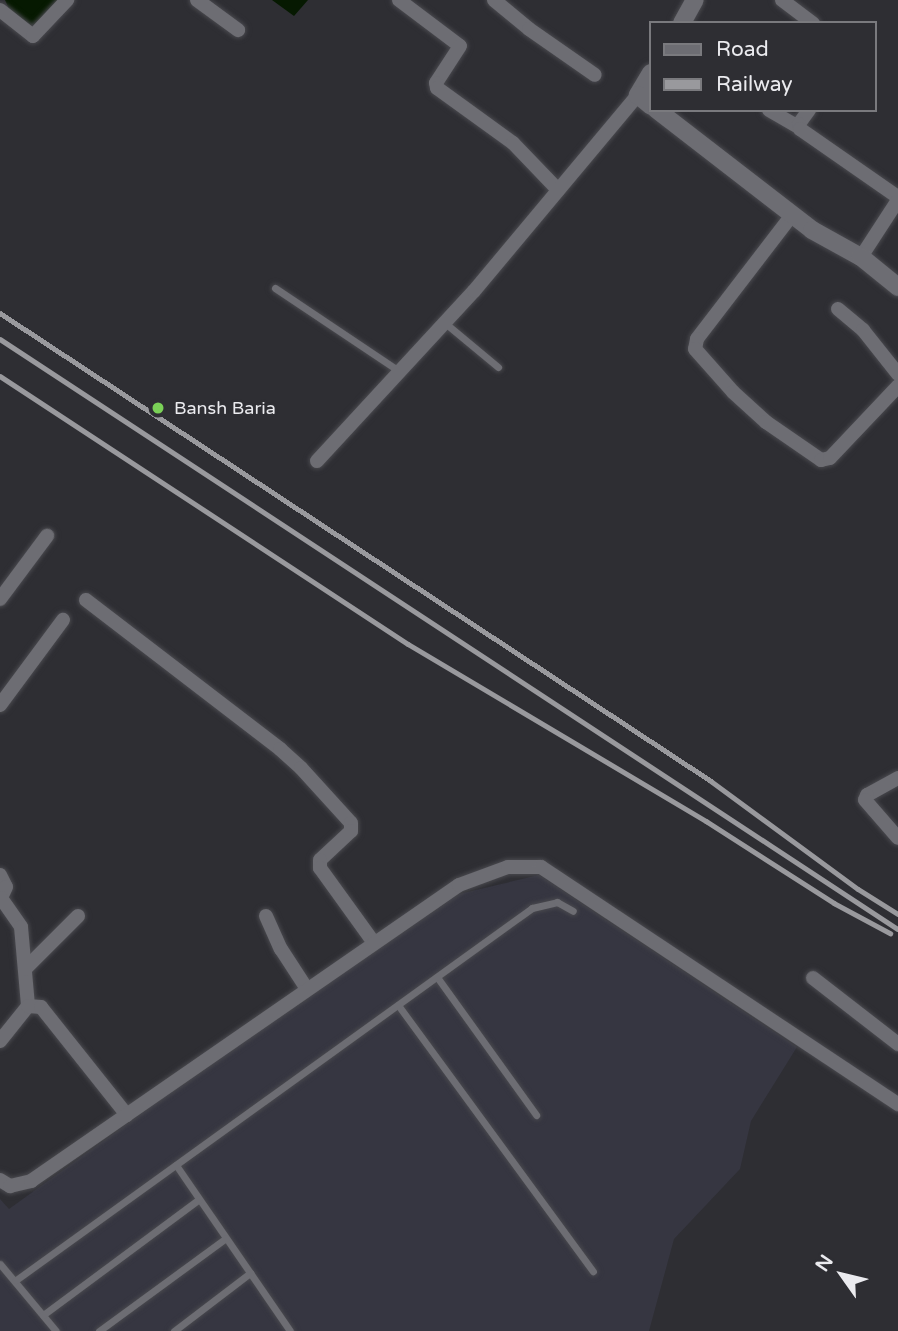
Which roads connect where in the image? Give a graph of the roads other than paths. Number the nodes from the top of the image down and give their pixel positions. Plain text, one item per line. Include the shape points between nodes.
1 (67, 0) edge
2 (197, 0) edge
3 (399, 0) edge
4 (494, 0) edge
5 (695, 0) edge
6 (782, 0) edge
7 (2, 17) edge
8 (683, 21) edge
9 (810, 21) edge
10 (238, 30) dead end
11 (596, 75) dead end
12 (650, 78) edge
13 (645, 100) edge
14 (660, 112) edge
15 (773, 112) edge
16 (808, 112) edge
17 (799, 127) junction
18 (558, 190) junction
19 (898, 198) edge
20 (793, 215) junction
21 (861, 257) junction
22 (898, 287) edge
23 (275, 288) dead end
24 (838, 309) dead end
25 (445, 323) junction
26 (498, 367) dead end
27 (400, 371) junction
28 (898, 374) edge
29 (898, 386) edge
30 (317, 461) dead end
31 (47, 536) dead end
32 (0, 599) edge
33 (86, 600) dead end
34 (63, 620) dead end
35 (0, 705) edge
36 (898, 778) edge
37 (898, 838) edge
38 (0, 875) edge
39 (1, 899) edge
40 (573, 911) dead end
41 (78, 916) dead end
42 (266, 916) dead end
43 (374, 943) junction
44 (25, 969) junction
45 (437, 977) junction
46 (813, 978) dead end
47 (307, 989) junction
48 (398, 1005) junction
49 (28, 1006) junction
50 (0, 1041) edge
51 (898, 1044) edge
52 (898, 1104) edge
53 (127, 1115) junction
54 (536, 1115) dead end
55 (176, 1165) junction
56 (0, 1180) edge
57 (199, 1199) junction
58 (226, 1238) junction
59 (0, 1264) edge
60 (593, 1271) dead end
61 (250, 1273) junction
62 (16, 1280) junction
63 (43, 1315) junction
64 (56, 1331) edge
65 (99, 1331) edge
66 (174, 1331) edge
67 (290, 1331) edge

1 - 7 street via 33,36
2 - 10 street
3 - 18 street via 460,46 437,88 513,144
4 - 11 street
5 - 8 street
6 - 9 street
12 - 13 street
13 - 18 street
14 - 20 street
15 - 17 street
16 - 17 street
17 - 19 street
18 - 25 street
19 - 21 street
20 - 21 street
20 - 29 street via 697,340 695,349 766,422 821,460 830,458
21 - 22 street
23 - 27 lane
24 - 28 street via 863,330
25 - 26 lane
25 - 27 street
27 - 30 street
31 - 32 street
33 - 43 street via 280,749 351,823 351,831 320,860 320,868
34 - 35 street
36 - 37 street via 865,800
38 - 39 street via 6,887
39 - 44 street via 21,927
40 - 45 lane via 557,902 532,908
41 - 44 street
42 - 47 street
43 - 47 street
43 - 52 street via 479,875 508,867 541,867
44 - 49 street
45 - 48 lane
45 - 54 lane
46 - 51 street
47 - 53 street
48 - 55 lane
48 - 60 lane
49 - 50 street
49 - 53 street via 45,1010
53 - 56 street via 32,1181 10,1186
55 - 57 lane
55 - 62 lane
57 - 58 lane
57 - 63 lane
58 - 61 lane
58 - 65 lane
59 - 62 lane
61 - 66 lane
61 - 67 lane
62 - 63 lane
63 - 64 lane

